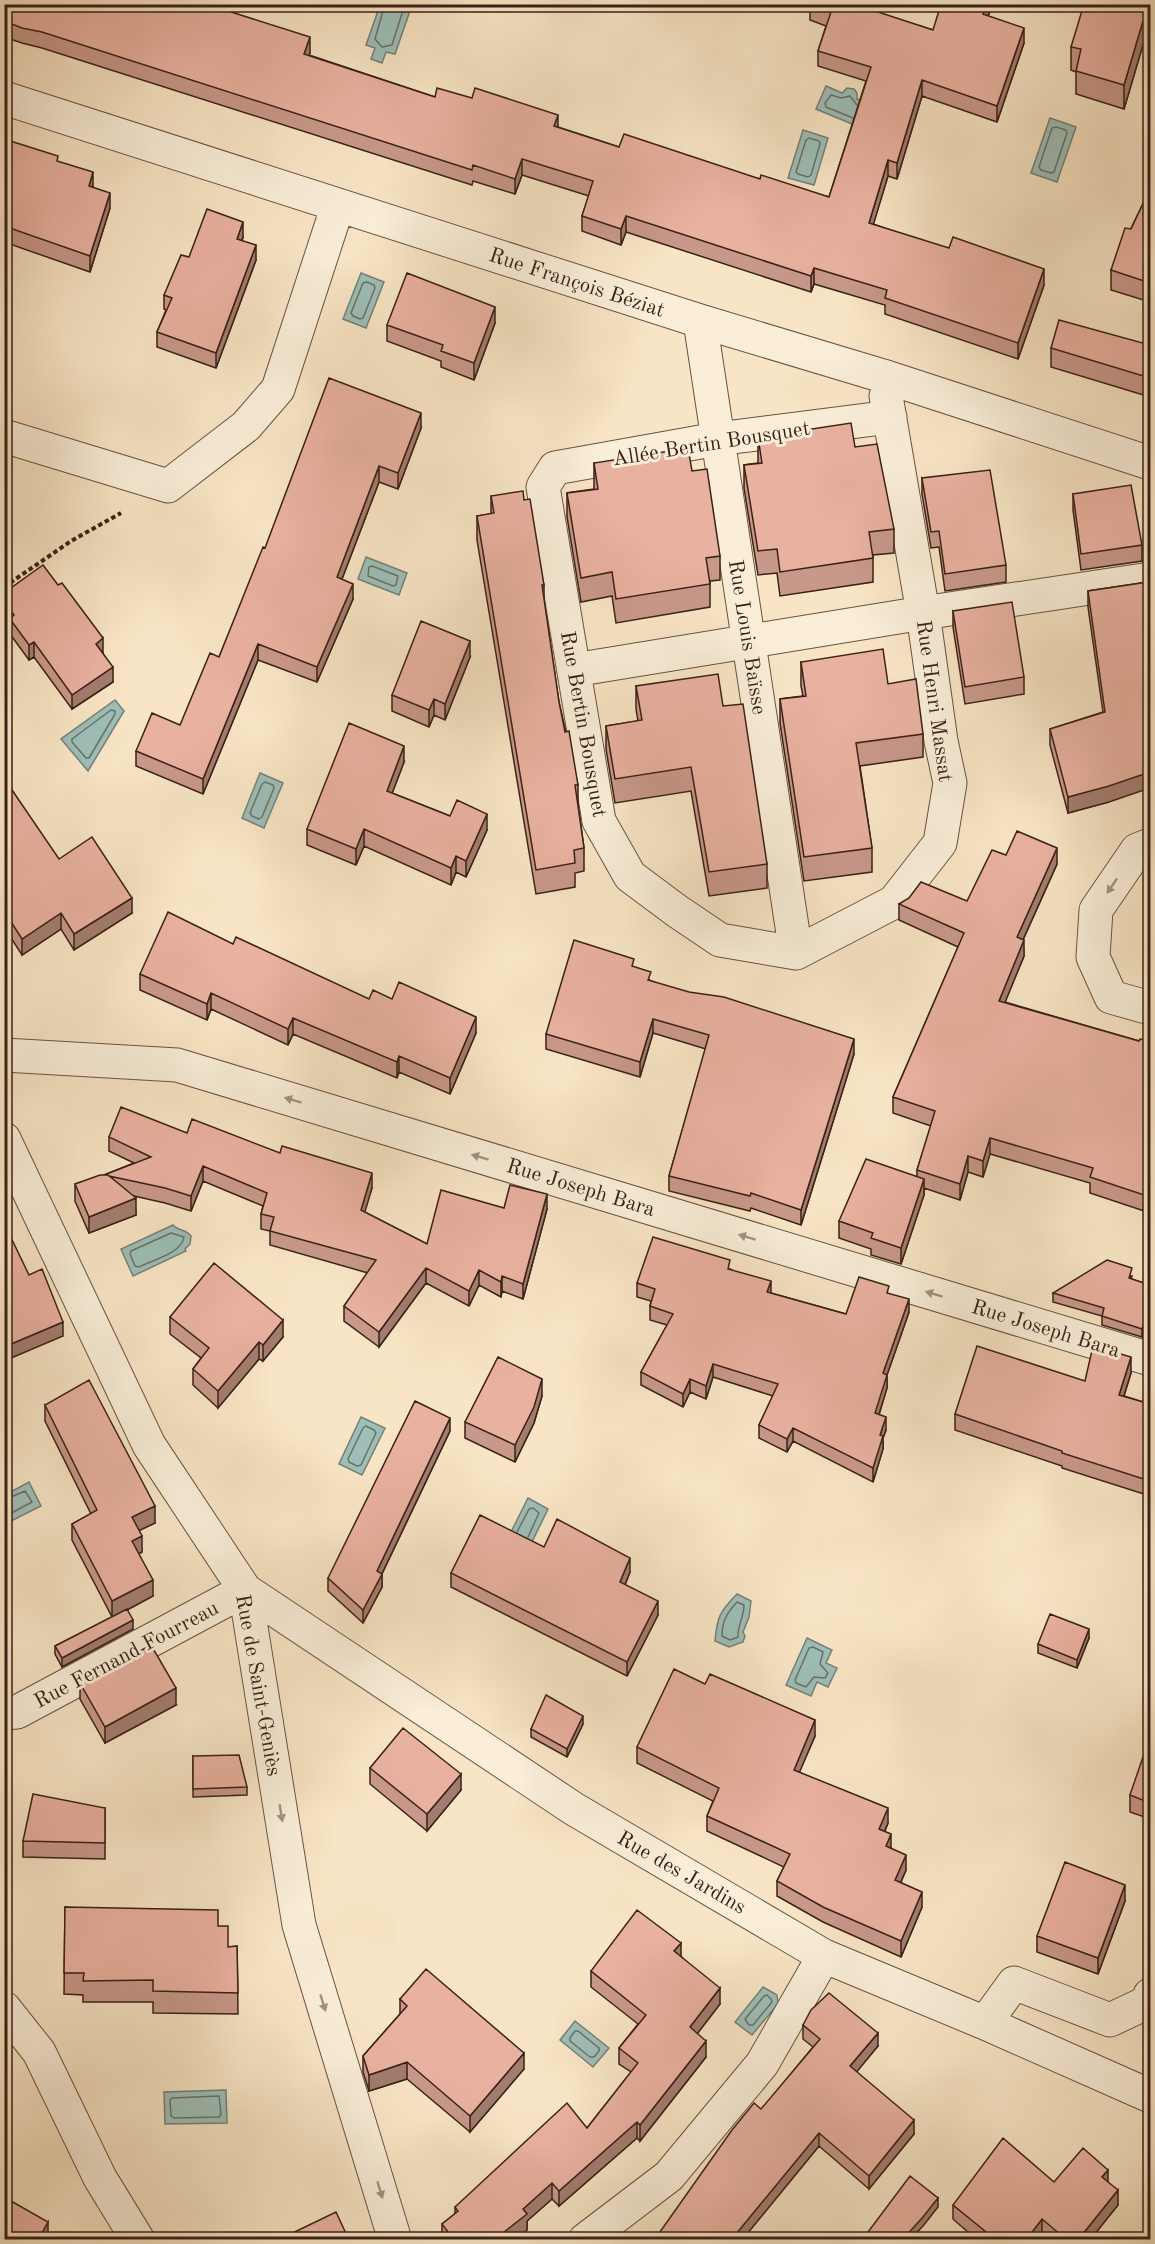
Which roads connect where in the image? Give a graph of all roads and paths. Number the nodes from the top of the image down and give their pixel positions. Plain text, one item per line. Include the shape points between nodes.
1 (4, 98) edge
2 (338, 205) junction
3 (700, 321) junction
4 (883, 376) junction
5 (890, 417) junction
6 (7, 437) dead end
7 (717, 439) junction
8 (1150, 463) edge
9 (168, 486) junction
10 (543, 487) joint
11 (1150, 579) edge
12 (4, 586) edge
13 (923, 613) junction
14 (749, 641) junction
15 (574, 670) junction
16 (1150, 845) edge
17 (796, 953) junction
18 (1150, 1008) edge
19 (4, 1055) edge
20 (4, 1139) edge
21 (1150, 1359) edge
22 (245, 1590) junction
23 (4, 1713) edge
24 (824, 1956) junction
25 (1150, 1995) edge
26 (4, 2008) edge
27 (985, 2023) junction
28 (1150, 2096) edge
29 (134, 2238) edge
30 (395, 2240) edge
31 (585, 2240) edge

1 - 2 street, Rue François Béziat
2 - 3 street, Rue François Béziat
2 - 9 street via 278,388 246,426
3 - 4 street, Rue François Béziat
3 - 7 street, Rue Louis Baïsse
4 - 5 street, Rue Henri Massat
4 - 8 street, Rue François Béziat
5 - 7 street, Allée Bertin Bousquet
5 - 13 street, Rue Henri Massat
6 - 9 street
7 - 10 street, Allée Bertin Bousquet via 555,468
7 - 14 street, Rue Louis Baïsse
9 - 12 path via 71,541
10 - 15 street, Rue Bertin Bousquet
11 - 13 street
13 - 14 street
13 - 17 street, Rue Henri Massat via 950,783 940,843 894,902
14 - 15 street
14 - 17 street, Rue Louis Baïsse
15 - 17 street, Rue Bertin Bousquet via 599,821 630,876 720,940
16 -> 18 street via 1137,850 1096,910 1093,957 1111,997
21 -> 19 street, Rue Joseph Bara via 177,1065
20 - 22 street, Rue de Saint-Geniès via 149,1446
22 - 23 street, Rue Fernand Fourreau via 17,1712
22 - 24 street, Rue des Jardins via 574,1809
22 -> 30 street, Rue de Saint-Geniès via 299,1925
24 - 27 street, Rue des Jardins
24 - 31 street via 762,2064 669,2176
25 - 27 street via 1148,2002 1110,2020 1014,1983
26 - 29 street via 39,2052
27 - 28 street, Rue des Jardins

